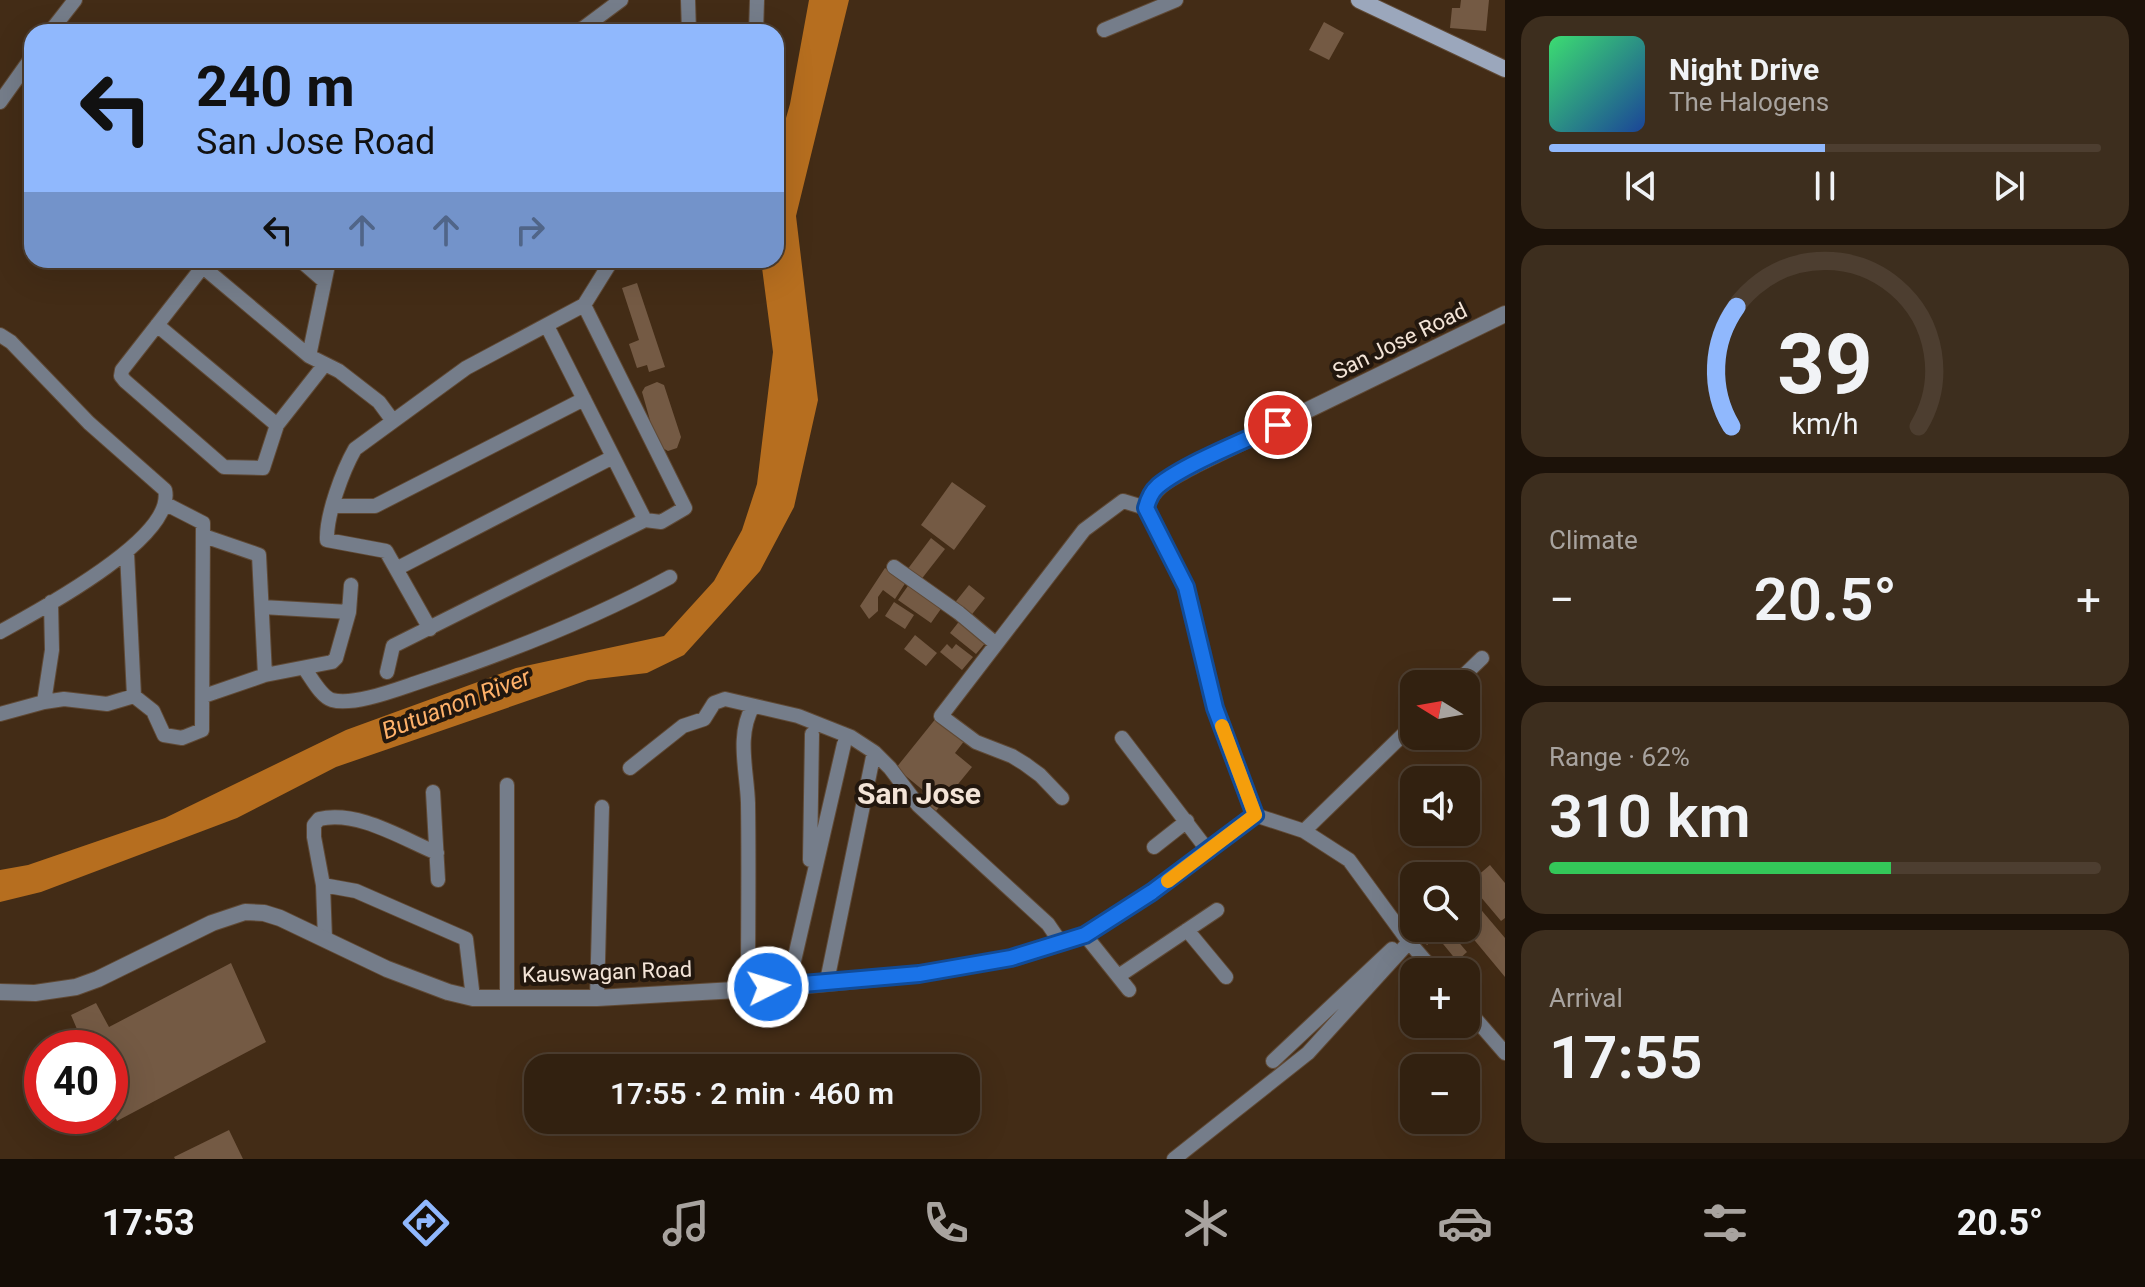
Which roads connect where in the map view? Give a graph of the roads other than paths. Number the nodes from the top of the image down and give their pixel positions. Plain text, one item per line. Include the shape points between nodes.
1 (75, 0) edge
2 (621, 0) edge
3 (688, 0) edge
4 (757, 0) edge
5 (1176, 0) edge
6 (1359, 0) edge
7 (56, 24) edge
8 (589, 24) edge
9 (689, 24) edge
10 (756, 24) edge
11 (1104, 30) dead end
12 (24, 68) edge
13 (1505, 69) edge
14 (0, 102) edge
15 (202, 268) edge
16 (212, 268) edge
17 (309, 268) edge
18 (327, 268) edge
19 (607, 268) edge
20 (324, 281) junction
21 (584, 305) junction
22 (1505, 314) edge
23 (157, 325) junction
24 (547, 326) junction
25 (0, 335) edge
26 (309, 356) junction
27 (325, 364) junction
28 (584, 399) junction
29 (393, 421) junction
30 (277, 425) junction
31 (613, 457) junction
32 (166, 504) junction
33 (334, 506) junction
34 (1146, 508) junction
35 (645, 520) junction
36 (204, 536) junction
37 (127, 553) junction
38 (894, 567) dead end
39 (398, 568) junction
40 (670, 577) dead end
41 (351, 585) dead end
42 (51, 602) junction
43 (262, 607) junction
44 (349, 612) junction
45 (430, 629) junction
46 (0, 632) edge
47 (996, 644) junction
48 (1482, 658) dead end
49 (304, 668) junction
50 (1470, 670) edge
51 (387, 672) dead end
52 (265, 675) junction
53 (134, 696) junction
54 (204, 696) junction
55 (44, 702) junction
56 (753, 706) junction
57 (0, 714) edge
58 (812, 734) dead end
59 (1122, 738) dead end
60 (1400, 738) edge
61 (844, 744) dead end
62 (874, 752) junction
63 (812, 767) junction
64 (630, 768) dead end
65 (837, 773) junction
66 (507, 785) dead end
67 (433, 792) dead end
68 (1062, 798) dead end
69 (602, 807) dead end
70 (1255, 815) junction
71 (1187, 821) junction
72 (1304, 831) junction
73 (1154, 847) dead end
74 (1209, 852) junction
75 (437, 853) junction
76 (438, 880) dead end
77 (323, 885) junction
78 (810, 889) junction
79 (1217, 910) dead end
80 (1400, 929) edge
81 (1187, 930) junction
82 (1085, 935) junction
83 (325, 939) junction
84 (1404, 942) edge
85 (1404, 942) edge
86 (1410, 942) edge
87 (1061, 943) junction
88 (1423, 958) edge
89 (1120, 975) junction
90 (1226, 977) dead end
91 (827, 981) junction
92 (788, 987) junction
93 (748, 988) junction
94 (1129, 990) dead end
95 (0, 992) edge
96 (473, 998) junction
97 (507, 998) junction
98 (597, 998) junction
99 (1480, 1024) edge
100 (1505, 1053) edge
101 (1273, 1061) dead end
102 (1174, 1159) edge

1 - 7 street
2 - 8 street
3 - 9 street
4 - 10 street
5 - 11 street
6 - 13 main road
12 - 14 street
15 - 23 street
16 - 26 street
17 - 20 street
18 - 20 street
19 - 21 street
20 - 26 street
21 - 24 street
21 - 35 street via 684,503 685,508 661,522
22 - 34 street, San Jose Road via 1195,465 1158,486
23 - 30 street
23 - 30 street via 121,376 224,467 263,468
24 - 28 street
24 - 29 street via 466,368
25 - 32 street via 165,490
26 - 27 street
27 - 29 street via 379,402
27 - 30 street
28 - 31 street
28 - 33 street via 375,506
29 - 33 street via 355,449
31 - 35 street
31 - 39 street
32 - 36 street via 203,523
32 - 37 street via 146,536
33 - 39 street via 327,540 384,550
34 - 47 street via 1123,501 1084,530
34 - 70 street via 1186,587 1215,708
35 - 45 street
36 - 43 street via 259,555
36 - 54 street
37 - 42 street
37 - 53 street
38 - 47 street
39 - 45 street
40 - 49 street via 516,649 354,700 327,698
41 - 44 street
42 - 46 street
42 - 55 street via 52,650
43 - 44 street
43 - 52 street
44 - 49 street via 336,658
45 - 51 street via 393,646
47 - 68 street via 941,716 976,742 1025,764
48 - 50 street
49 - 52 street
52 - 54 street
53 - 54 street via 153,711 164,735 182,738 202,730
53 - 55 street via 107,704
55 - 57 street
56 - 62 street via 825,726
56 - 64 street via 725,699 714,703 704,719 683,726
56 - 93 street via 743,750
58 - 63 street
59 - 71 street
60 - 72 street
61 - 65 street
62 - 87 street via 918,805 1048,924
62 - 91 street
63 - 65 street
63 - 78 street
65 - 78 street
66 - 97 street
67 - 75 street
69 - 98 street
70 - 72 street
70 - 74 street, Kauswagan Road
71 - 73 street
71 - 74 street
72 - 80 street via 1349,860
74 - 82 street, Kauswagan Road
75 - 76 street
75 - 77 street via 355,819 319,819 314,837
77 - 83 street
77 - 96 street via 356,891 466,939
78 - 92 street
79 - 81 street
81 - 89 street
81 - 90 street
82 - 87 street, Kauswagan Road
82 - 89 street
83 - 95 street, Kauswagan Road via 280,918 245,912 76,987
83 - 96 street, Kauswagan Road via 412,979
84 - 101 street
85 - 102 street via 1308,1053
86 - 88 street
87 - 91 street, Kauswagan Road via 919,974
89 - 94 street
91 - 92 street, Kauswagan Road
92 - 93 street, Kauswagan Road
93 - 98 street, Kauswagan Road
96 - 97 street, Kauswagan Road
97 - 98 street, Kauswagan Road
99 - 100 street

